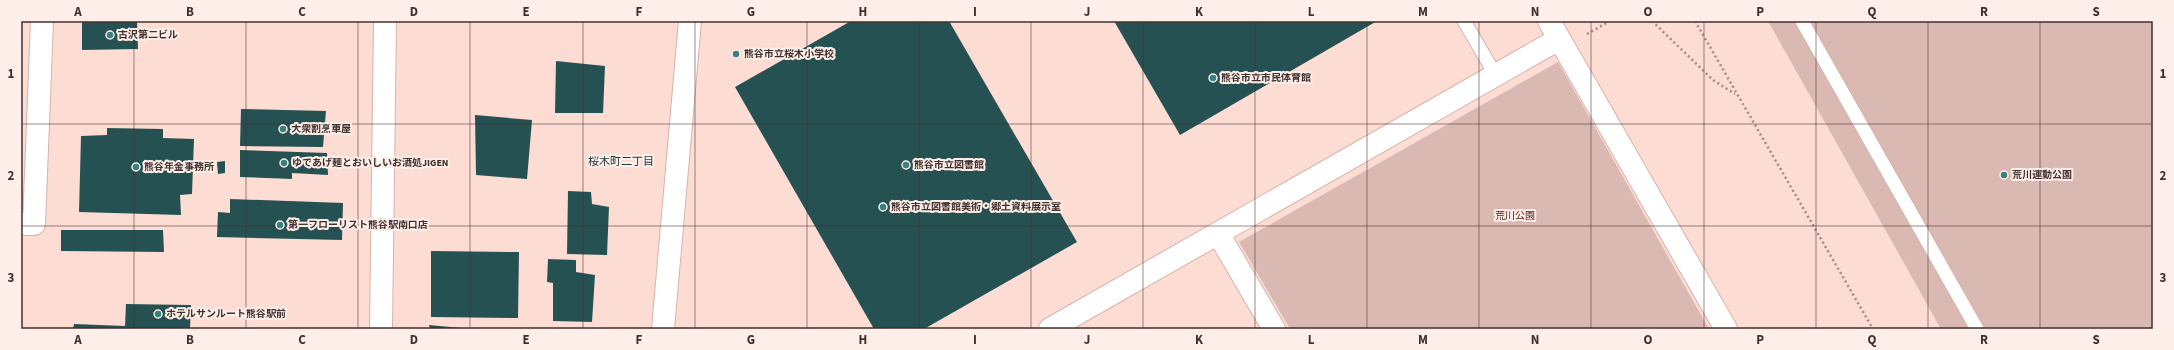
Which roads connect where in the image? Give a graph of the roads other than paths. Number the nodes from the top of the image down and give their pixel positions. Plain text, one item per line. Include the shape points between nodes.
1 (42, 21) edge
2 (385, 21) edge
3 (690, 21) edge
4 (1464, 21) edge
5 (1802, 21) edge
6 (1554, 30) edge
7 (1496, 76) junction
8 (21, 224) edge
9 (1219, 234) junction
10 (381, 329) edge
11 (663, 329) edge
12 (1050, 329) edge
13 (1274, 329) edge
14 (1726, 329) edge
15 (1977, 329) edge

1 - 8 street via 34,224
2 - 10 street
3 - 11 street
4 - 7 lane
5 - 15 lane
6 - 7 street
6 - 14 street
7 - 9 street
9 - 12 street
9 - 13 street

